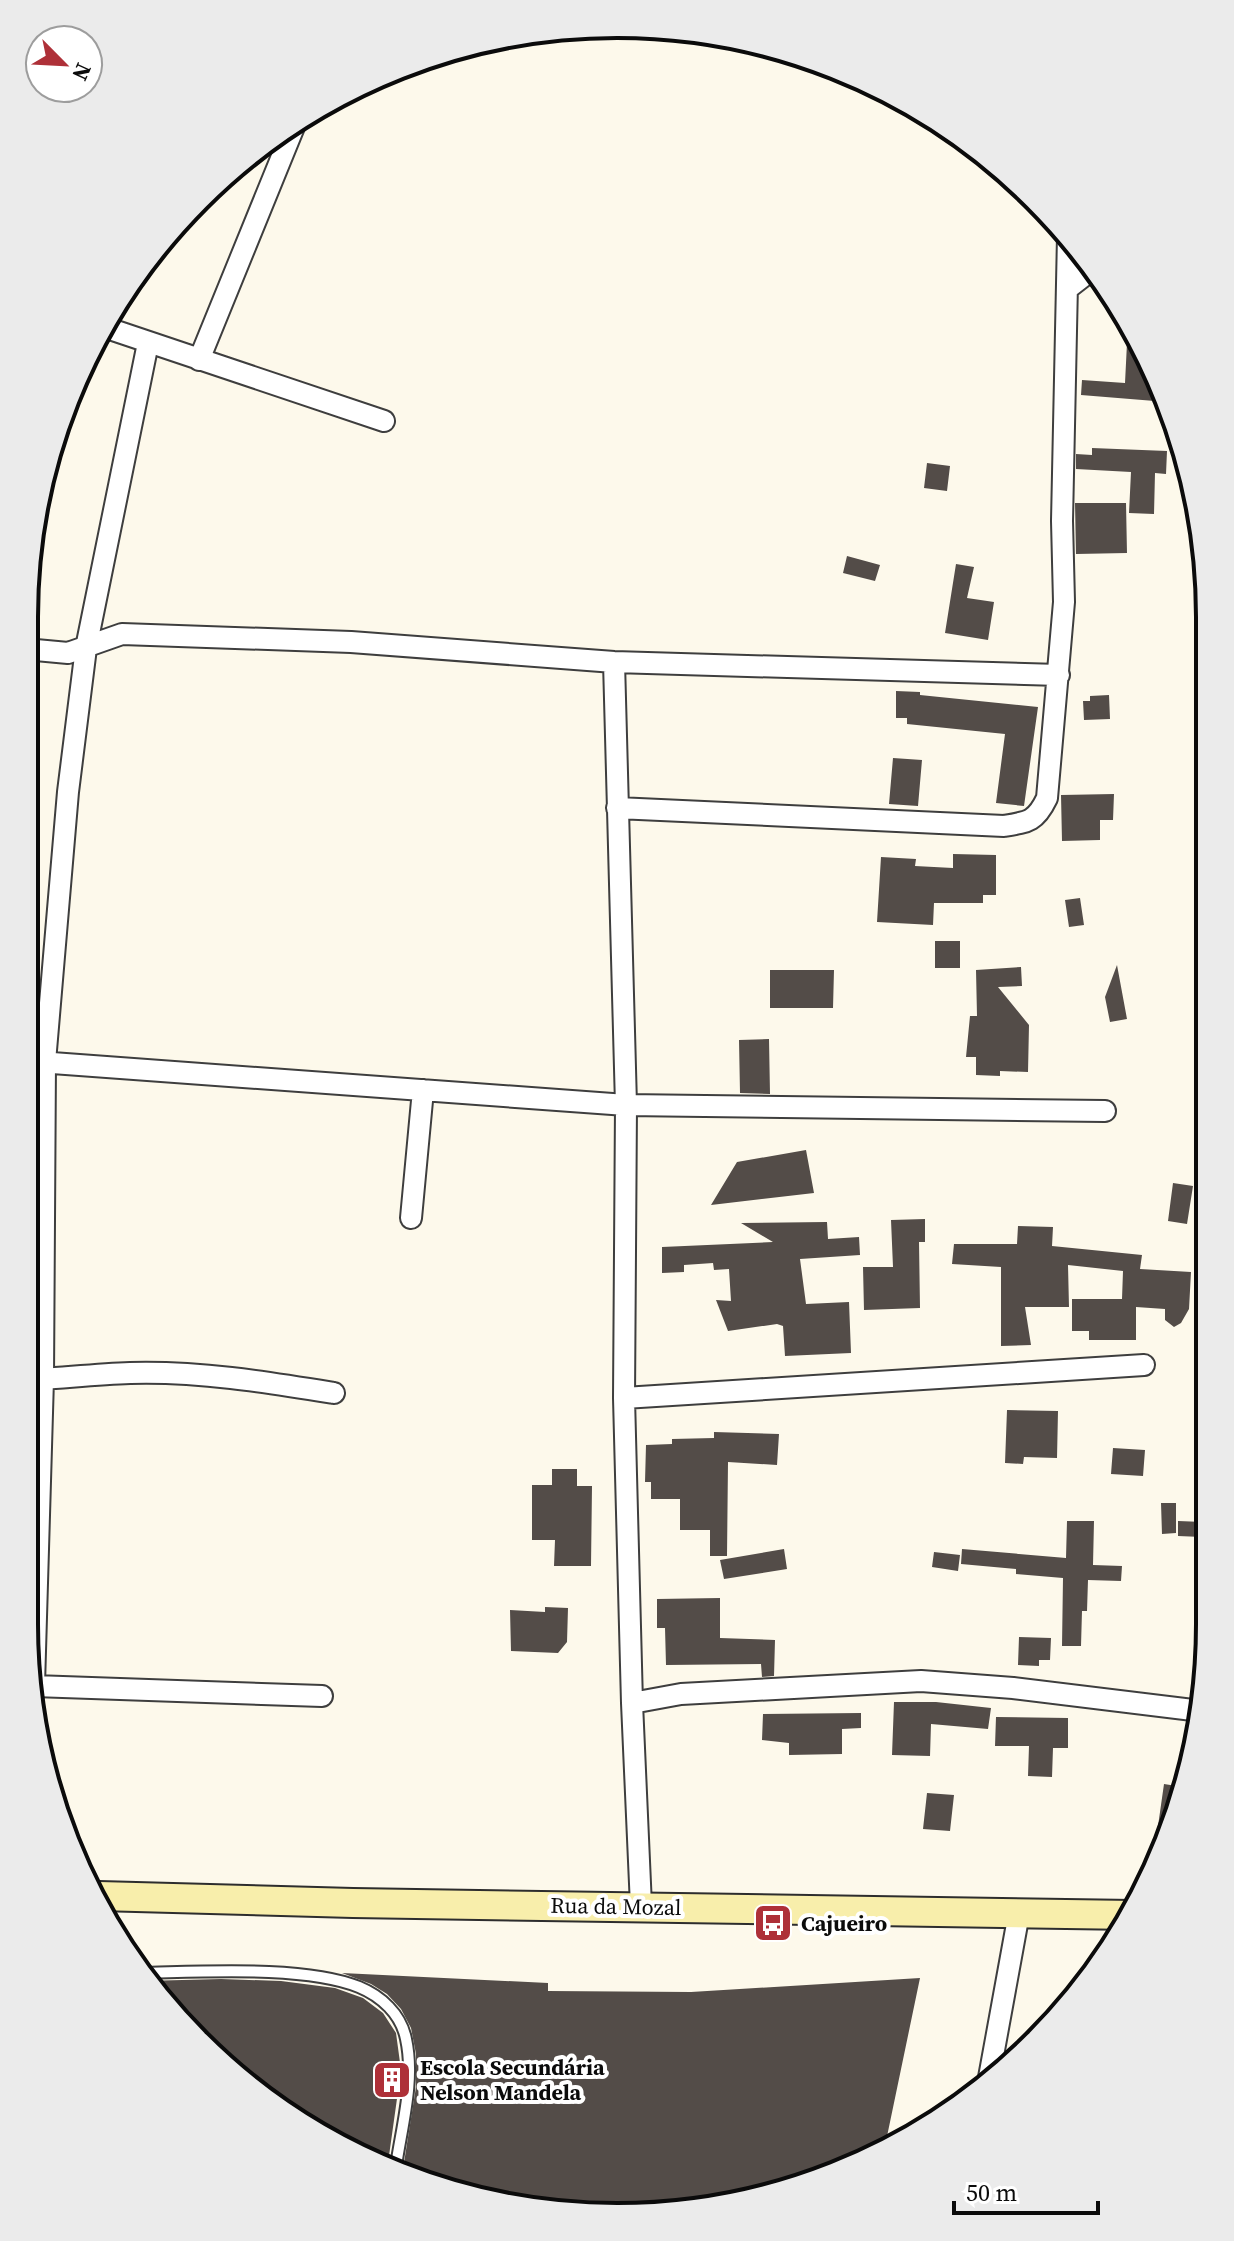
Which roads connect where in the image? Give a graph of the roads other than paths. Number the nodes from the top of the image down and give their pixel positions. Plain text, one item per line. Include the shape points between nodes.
1 (288, 141) edge
2 (1068, 255) edge
3 (1084, 276) edge
4 (1067, 289) junction
5 (114, 331) edge
6 (148, 343) junction
7 (199, 360) junction
8 (384, 421) dead end
9 (86, 648) junction
10 (38, 651) edge
11 (614, 662) junction
12 (1059, 675) junction
13 (617, 808) junction
14 (38, 1037) edge
15 (38, 1062) edge
16 (423, 1090) junction
17 (626, 1105) junction
18 (1105, 1111) dead end
19 (38, 1181) edge
20 (411, 1218) dead end
21 (1144, 1365) dead end
22 (43, 1379) junction
23 (334, 1393) dead end
24 (624, 1398) junction
25 (38, 1549) edge
26 (41, 1685) edge
27 (322, 1696) dead end
28 (632, 1703) junction
29 (1189, 1710) edge
30 (107, 1896) edge
31 (641, 1906) junction
32 (1019, 1913) junction
33 (1118, 1915) edge
34 (156, 1973) edge
35 (991, 2065) edge
36 (397, 2160) edge

1 - 7 street
2 - 4 street
3 - 4 street
4 - 12 street
5 - 6 street
6 - 7 street
6 - 9 street
7 - 8 street
9 - 10 street via 57,654
9 - 11 street via 122,634 351,642
9 - 14 street
11 - 12 street
11 - 13 street
12 - 13 street via 1047,798 1039,814 1024,823
13 - 17 street
15 - 16 street
16 - 17 street
16 - 20 street
17 - 18 street
17 - 24 street
19 - 22 street
21 - 24 street
22 - 23 street via 183,1374
22 - 25 street
24 - 28 street
26 - 27 street
28 - 29 street via 681,1694 921,1681
28 - 31 street
30 - 31 main road, Rua da Mozal
31 - 32 main road, Rua da Mozal
32 - 33 main road, Rua da Mozal
32 - 35 street
34 - 36 lane via 306,1974 358,1986 384,2001 406,2037 409,2074

